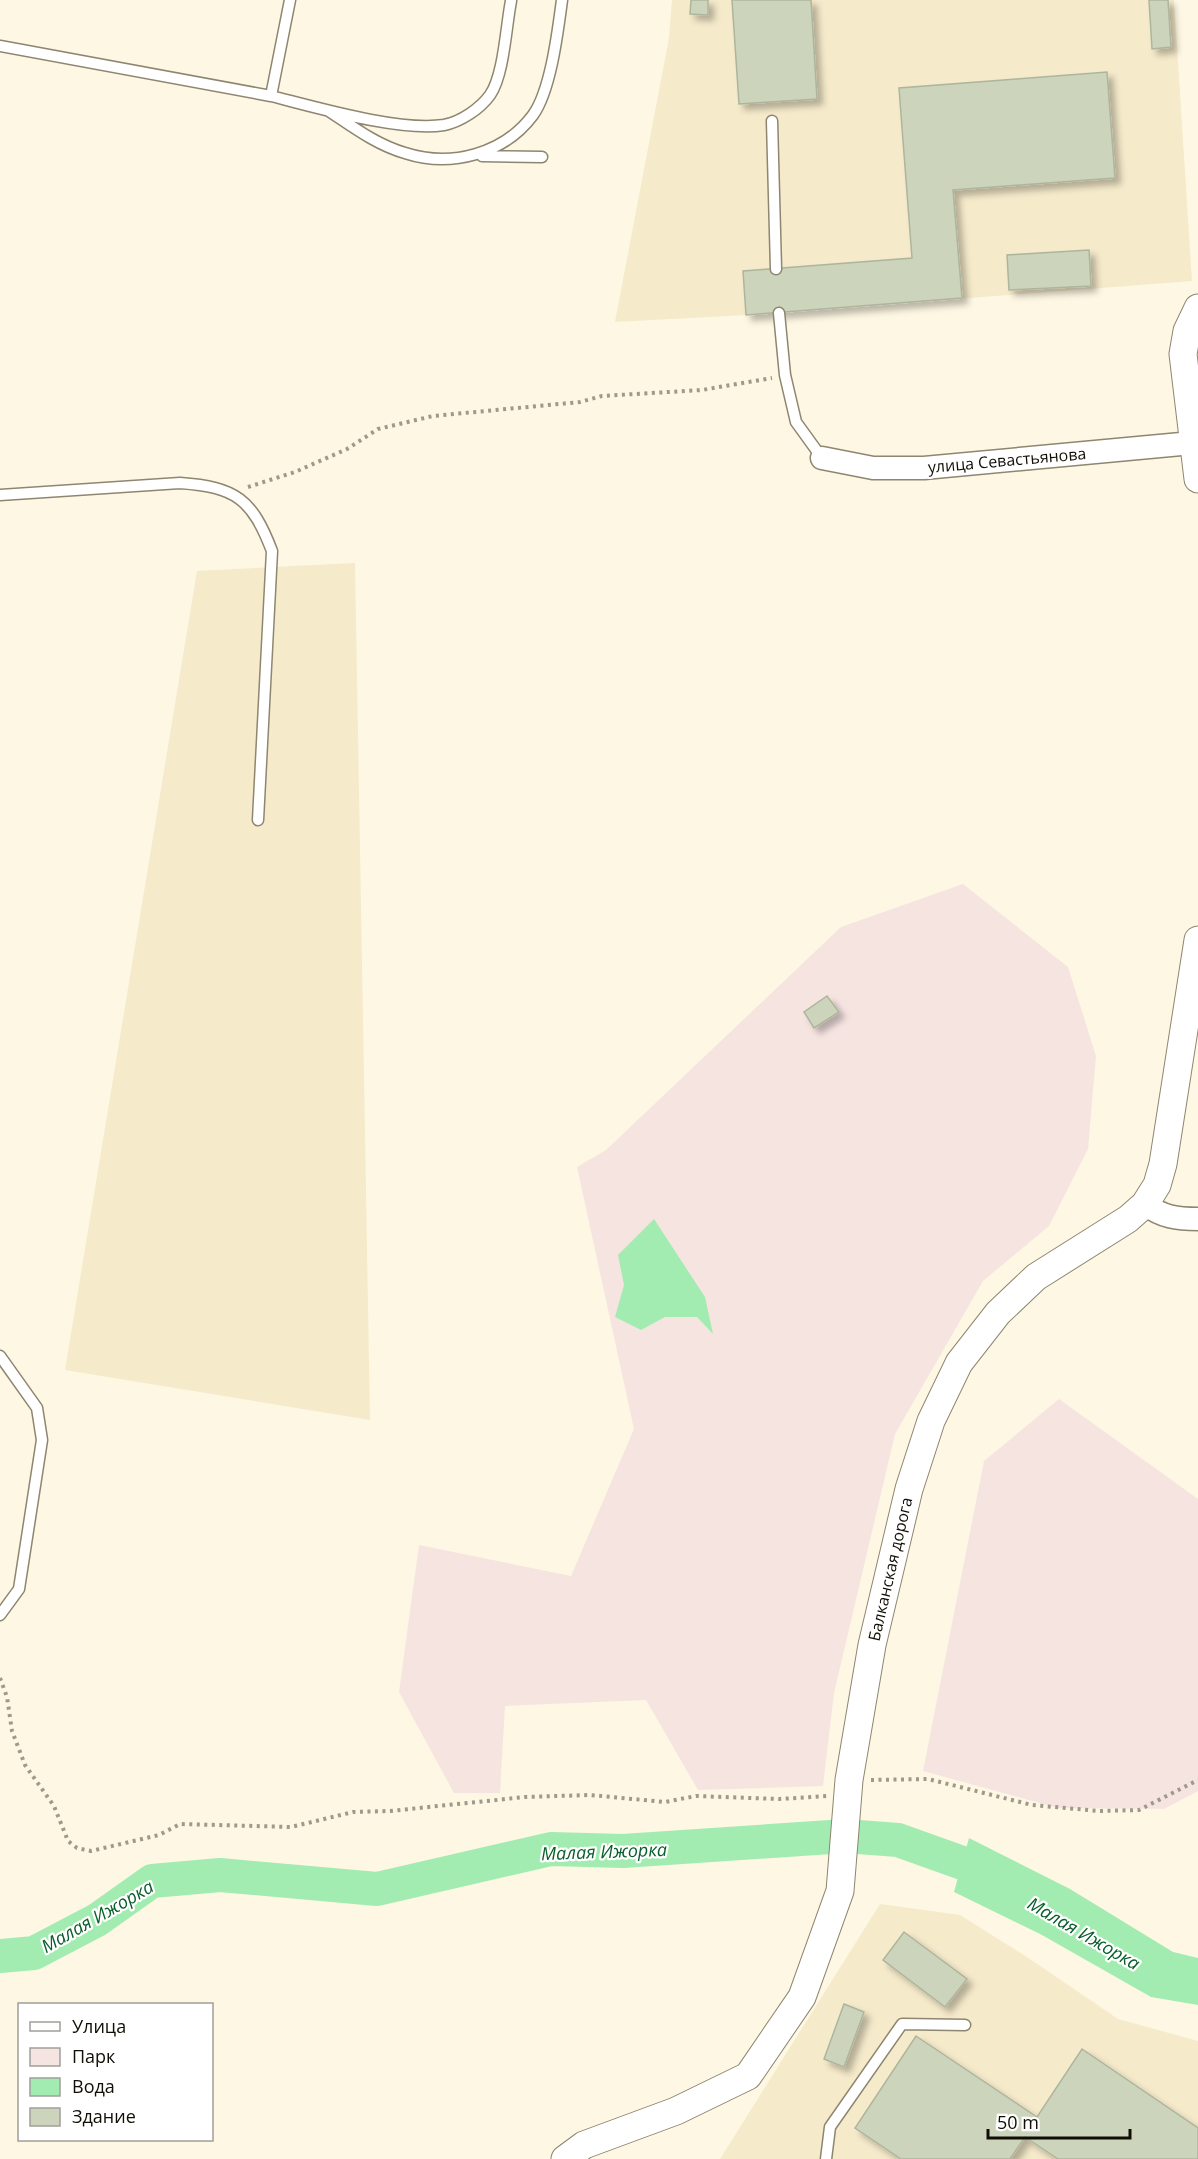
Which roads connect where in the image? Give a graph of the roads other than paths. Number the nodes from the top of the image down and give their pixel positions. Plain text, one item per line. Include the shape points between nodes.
1 (290, 0) edge
2 (562, 0) edge
3 (511, 1) edge
4 (0, 46) edge
5 (271, 96) junction
6 (329, 111) junction
7 (772, 121) dead end
8 (478, 156) junction
9 (542, 156) dead end
10 (776, 269) dead end
11 (1198, 308) edge
12 (779, 313) dead end
13 (1194, 449) edge
14 (822, 458) joint
15 (1198, 479) edge
16 (0, 495) edge
17 (258, 820) dead end
18 (1198, 940) edge
19 (1145, 1204) junction
20 (1198, 1219) edge
21 (0, 1356) edge
22 (0, 1615) edge
23 (965, 2025) dead end
24 (565, 2159) edge
25 (826, 2159) edge

1 - 5 lane
2 - 8 lane via 556,48 533,114 505,142
3 - 6 lane via 490,95 472,113 445,125 405,124
4 - 5 lane
5 - 6 lane
6 - 8 lane via 406,154
7 - 10 lane
8 - 9 lane
11 - 13 street via 1187,331 1183,354
12 - 14 lane via 784,375 796,422
13 - 14 street, улица Севастьянова via 924,468 873,468
13 - 15 street
16 - 17 lane via 180,483 228,491 247,504 261,522 272,551
18 - 19 street, Балканская дорога via 1163,1164 1157,1185
19 - 20 street via 1174,1219
19 - 24 street, Балканская дорога via 1128,1219 1036,1277 998,1312 959,1363 931,1421 909,1489 872,1645 848,1789 840,1891 802,1997 748,2076 676,2111 584,2145
21 - 22 lane via 37,1408 42,1440 19,1589
23 - 25 lane via 902,2024 830,2127

